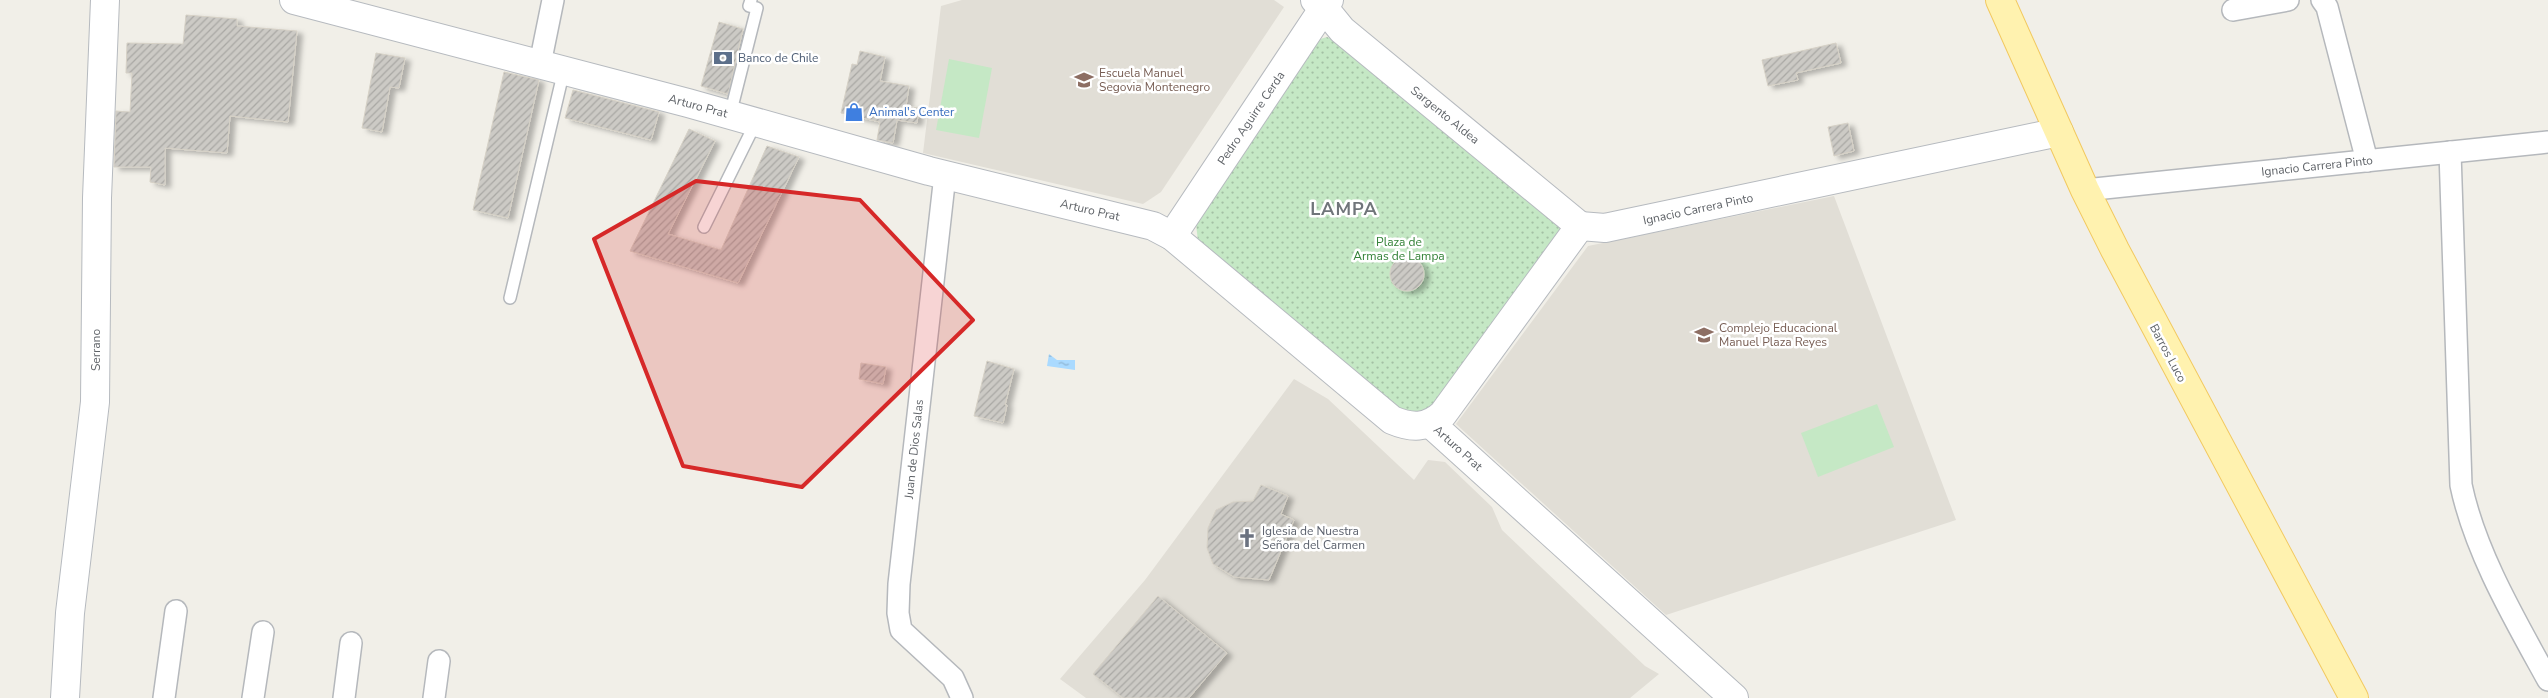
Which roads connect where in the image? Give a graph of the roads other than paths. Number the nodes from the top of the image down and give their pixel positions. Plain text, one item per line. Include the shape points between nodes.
1 (105, 0) edge
2 (294, 0) edge
3 (553, 0) edge
4 (751, 0) edge
5 (2000, 0) edge
6 (2288, 0) edge
7 (2322, 0) edge
8 (1323, 2) edge
9 (2233, 10) dead end
10 (552, 67) junction
11 (743, 118) junction
12 (2059, 132) junction
13 (2548, 142) edge
14 (2450, 152) junction
15 (2367, 161) junction
16 (945, 175) junction
17 (2085, 190) junction
18 (1580, 226) junction
19 (704, 227) dead end
20 (1172, 236) junction
21 (510, 298) dead end
22 (1431, 424) junction
23 (176, 611) dead end
24 (263, 632) dead end
25 (352, 643) dead end
26 (439, 661) dead end
27 (2548, 680) edge
28 (65, 698) edge
29 (164, 698) edge
30 (253, 698) edge
31 (344, 698) edge
32 (434, 698) edge
33 (962, 698) edge
34 (1734, 698) edge
35 (2354, 698) edge

1 - 28 main road, Serrano via 96,198 95,402 70,613
2 - 10 main road, Arturo Prat
3 - 10 street
4 - 11 lane via 749,6 758,8
5 - 12 main road, Barros Luco
6 - 9 street
7 - 15 street
8 - 18 main road, Sargento Aldea via 1342,30
8 - 20 main road, Pedro Aguirre Cerda
10 - 11 main road, Arturo Prat
10 - 21 lane
11 - 16 main road, Arturo Prat
11 - 19 lane
12 - 17 main road, Barros Luco
12 - 18 main road, Ignacio Carrera Pinto via 1605,228
13 - 14 street, Ignacio Carrera Pinto
14 - 15 street, Ignacio Carrera Pinto
14 - 27 street via 2461,485 2471,522 2488,561
15 - 17 street, Ignacio Carrera Pinto
16 - 20 main road, Arturo Prat via 1140,221
16 - 33 street, Juan de Dios Salas via 898,613 901,630 953,678
17 - 35 main road, Barros Luco via 2147,313
18 - 22 main road via 1443,414
20 - 22 main road, Arturo Prat via 1392,420 1410,426
22 - 34 main road, Arturo Prat
23 - 29 street
24 - 30 street
25 - 31 street
26 - 32 street

